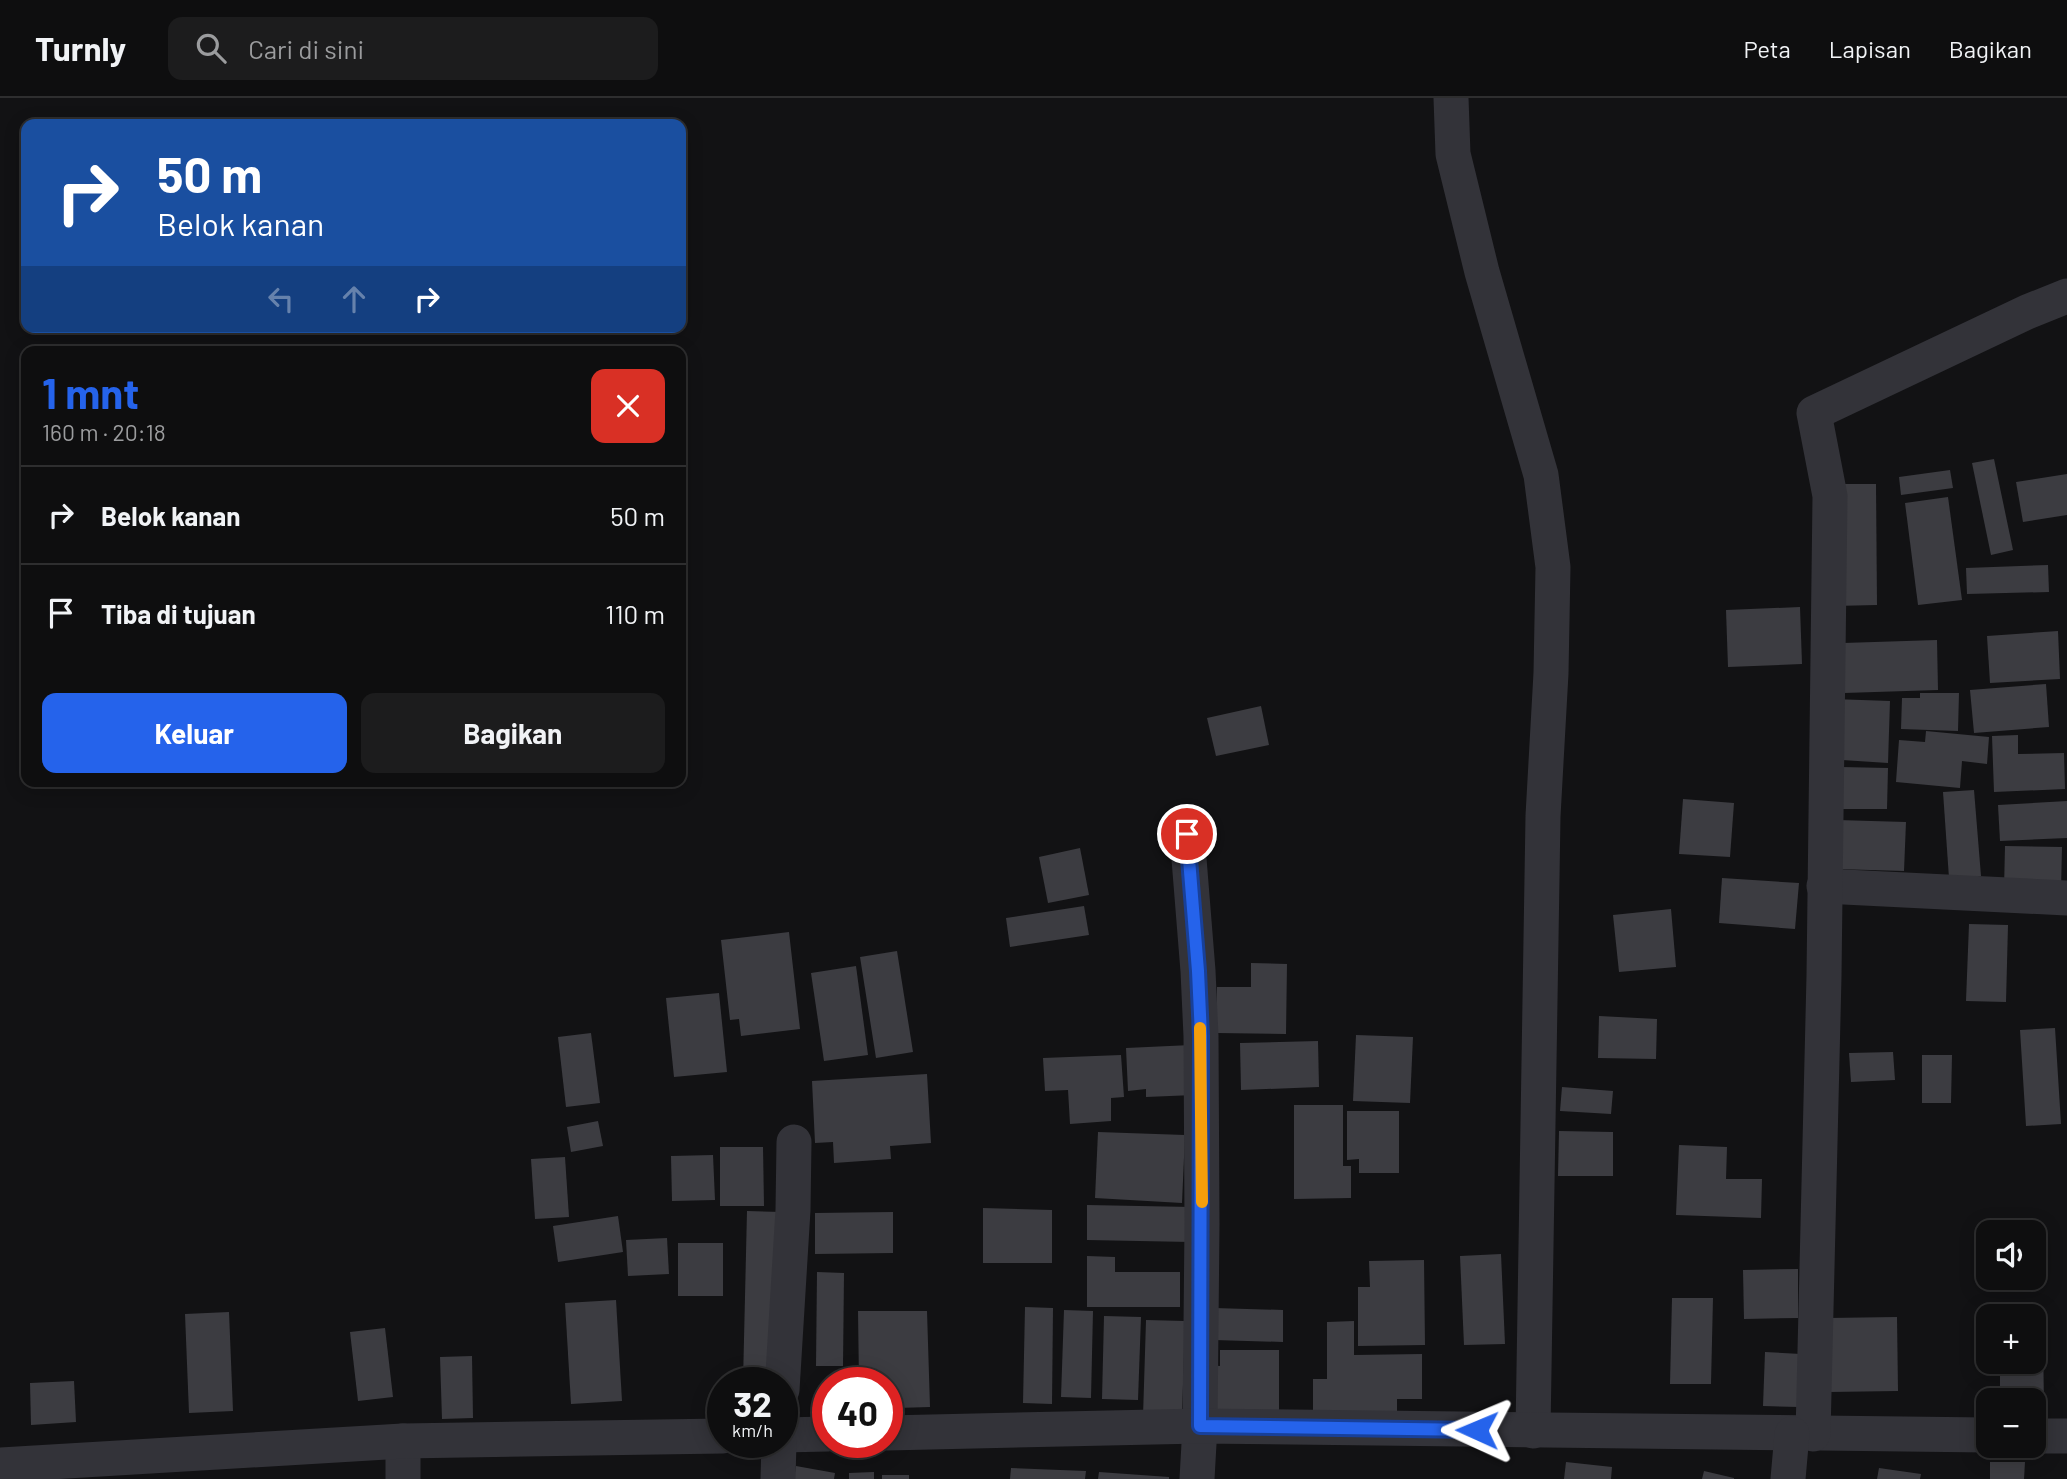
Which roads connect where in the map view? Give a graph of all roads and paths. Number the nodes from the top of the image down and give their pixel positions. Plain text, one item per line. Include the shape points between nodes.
1 (1451, 98) edge
2 (2067, 296) edge
3 (1187, 834) dead end
4 (1824, 886) junction
5 (2067, 898) edge
6 (794, 1142) dead end
7 (783, 1367) edge
8 (1200, 1426) junction
9 (1533, 1431) junction
10 (903, 1433) edge
11 (1802, 1434) junction
12 (1976, 1435) edge
13 (707, 1436) edge
14 (2046, 1436) edge
15 (2067, 1436) edge
16 (403, 1441) junction
17 (779, 1458) edge
18 (0, 1465) edge
19 (403, 1479) edge
20 (778, 1479) edge
21 (1197, 1479) edge
22 (1788, 1479) edge

1 - 9 street via 1454,154 1482,272 1541,475 1553,568 1542,830
2 - 4 street via 1814,414 1830,496
3 - 8 street via 1201,1036
4 - 5 street
4 - 11 street via 1824,976
6 - 7 street
8 - 9 street
8 - 10 street
8 - 21 street
9 - 11 street
11 - 12 street
11 - 22 street
13 - 16 street
14 - 15 street
16 - 18 street
16 - 19 street
17 - 20 street

